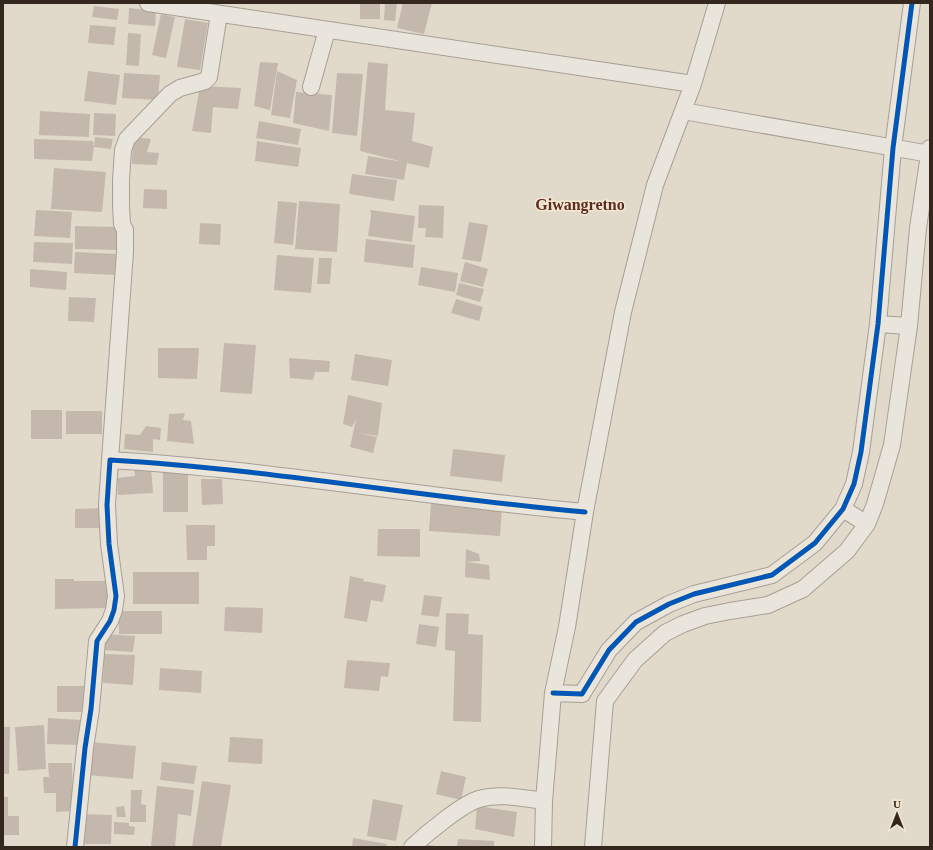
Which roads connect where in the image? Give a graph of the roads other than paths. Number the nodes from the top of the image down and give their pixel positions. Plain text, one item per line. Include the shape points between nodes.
1 (148, 3) edge
2 (717, 3) edge
3 (912, 3) edge
4 (219, 14) junction
5 (327, 30) junction
6 (693, 84) junction
7 (311, 87) dead end
8 (683, 111) junction
9 (893, 148) junction
10 (930, 152) edge
11 (878, 324) junction
12 (908, 326) junction
13 (110, 460) junction
14 (843, 509) junction
15 (585, 512) junction
16 (867, 524) junction
17 (772, 575) junction
18 (780, 600) junction
19 (644, 616) junction
20 (665, 633) junction
21 (553, 694) junction
22 (582, 694) junction
23 (605, 701) junction
24 (544, 801) junction
25 (75, 847) edge
26 (412, 847) edge
27 (543, 847) edge
28 (593, 847) edge

1 - 4 street
2 - 6 street
3 - 9 street
4 - 5 street
4 - 13 street via 209,77 205,81 180,88 170,94 132,132 123,150 120,205 125,230 125,252
5 - 6 street
5 - 7 street
6 - 8 street
8 - 9 street
8 - 15 street via 655,185 637,251 611,368
9 - 10 street
9 - 11 street
10 - 12 street via 918,228
11 - 12 street
11 - 14 street via 861,452 854,484
12 - 16 street via 892,445
13 - 15 street via 359,486 509,506
13 - 25 street via 107,505 116,596 110,621 97,641
14 - 16 street
14 - 17 street via 815,543
15 - 21 street via 574,588
16 - 18 street via 852,546 833,565 803,589
17 - 18 street
17 - 19 street via 694,594
18 - 20 street via 768,605 706,616
19 - 20 street
19 - 22 street via 609,650
20 - 23 street via 635,660
21 - 22 street
21 - 24 street
22 - 23 street
23 - 28 street
24 - 26 street via 481,798 451,815
24 - 27 street

